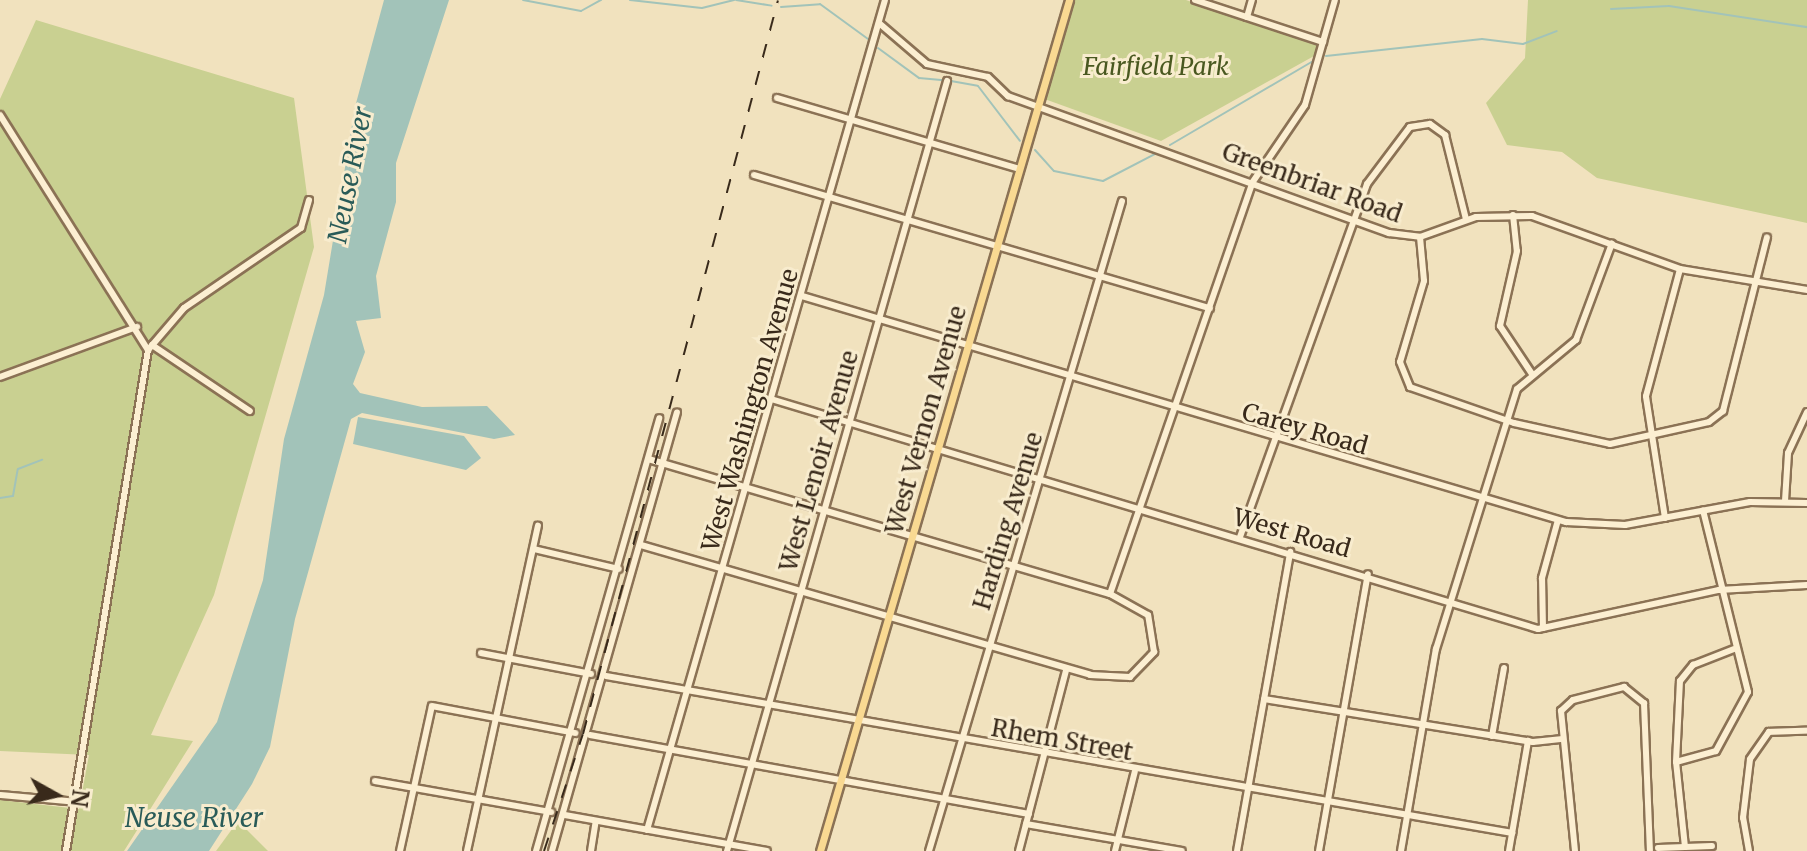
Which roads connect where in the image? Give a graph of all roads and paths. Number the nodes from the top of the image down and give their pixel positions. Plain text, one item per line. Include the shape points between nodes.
1 (885, 0) edge
2 (1069, 0) edge
3 (1195, 0) edge
4 (1252, 0) edge
5 (1335, 0) edge
6 (1247, 17) junction
7 (879, 23) junction
8 (1323, 42) junction
9 (947, 81) dead end
10 (777, 98) dead end
11 (1039, 103) junction
12 (0, 115) edge
13 (852, 120) junction
14 (930, 142) junction
15 (1020, 169) junction
16 (754, 175) dead end
17 (1252, 183) junction
18 (830, 197) junction
19 (309, 200) dead end
20 (1122, 201) dead end
21 (1513, 215) junction
22 (908, 218) junction
23 (1466, 219) junction
24 (1354, 220) junction
25 (1420, 237) junction
26 (1767, 237) dead end
27 (1612, 243) junction
28 (997, 245) junction
29 (1680, 269) junction
30 (1100, 275) junction
31 (1760, 283) junction
32 (1807, 290) edge
33 (802, 296) junction
34 (1210, 308) junction
35 (879, 319) junction
36 (137, 327) junction
37 (969, 345) junction
38 (150, 348) junction
39 (1532, 374) junction
40 (1071, 376) junction
41 (0, 377) edge
42 (771, 399) junction
43 (1177, 409) junction
44 (250, 411) dead end
45 (677, 412) dead end
46 (1807, 412) edge
47 (659, 418) dead end
48 (850, 421) junction
49 (1507, 421) junction
50 (1649, 438) junction
51 (1277, 439) junction
52 (939, 447) junction
53 (648, 459) junction
54 (663, 463) junction
55 (1040, 477) junction
56 (746, 487) junction
57 (1484, 500) junction
58 (1785, 501) junction
59 (1807, 503) edge
60 (1142, 507) junction
61 (825, 510) junction
62 (1703, 510) junction
63 (1665, 518) junction
64 (1558, 520) junction
65 (538, 526) dead end
66 (914, 536) junction
67 (1240, 537) junction
68 (641, 545) junction
69 (534, 549) junction
70 (1290, 552) junction
71 (1012, 565) junction
72 (619, 569) junction
73 (722, 569) junction
74 (1368, 574) junction
75 (1807, 585) edge
76 (1719, 590) junction
77 (801, 592) junction
78 (1110, 594) junction
79 (1454, 604) junction
80 (890, 617) junction
81 (1543, 628) junction
82 (988, 647) junction
83 (1734, 649) junction
84 (481, 653) dead end
85 (510, 660) junction
86 (1504, 668) dead end
87 (1066, 670) junction
88 (591, 674) junction
89 (606, 676) junction
90 (688, 691) junction
91 (1264, 699) junction
92 (769, 704) junction
93 (1343, 712) junction
94 (497, 718) junction
95 (858, 721) junction
96 (1423, 725) junction
97 (1807, 731) edge
98 (575, 733) junction
99 (590, 735) junction
100 (1492, 736) junction
101 (1563, 739) junction
102 (961, 740) junction
103 (1528, 741) junction
104 (670, 749) junction
105 (1044, 755) junction
106 (1676, 762) junction
107 (752, 763) junction
108 (1135, 771) junction
109 (841, 780) junction
110 (375, 781) dead end
111 (414, 788) junction
112 (1248, 790) junction
113 (0, 795) edge
114 (479, 799) junction
115 (944, 799) junction
116 (78, 802) junction
117 (1327, 803) junction
118 (551, 812) junction
119 (1029, 814) junction
120 (565, 815) junction
121 (1407, 816) junction
122 (596, 821) junction
123 (1026, 824) junction
124 (647, 830) junction
125 (1512, 833) junction
126 (1118, 839) junction
127 (1712, 846) dead end
128 (1685, 847) junction
129 (728, 848) edge
130 (1658, 848) dead end
131 (66, 851) edge
132 (400, 851) edge
133 (467, 851) edge
134 (536, 851) edge
135 (552, 851) edge
136 (591, 851) edge
137 (767, 851) edge
138 (820, 851) edge
139 (929, 851) edge
140 (1019, 851) edge
141 (1115, 851) edge
142 (1182, 851) edge
143 (1237, 851) edge
144 (1319, 851) edge
145 (1401, 851) edge
146 (1509, 851) edge
147 (1575, 851) edge
148 (1650, 851) edge
149 (1749, 851) edge

1 - 7 street, West Washington Avenue
2 - 11 main road, West Vernon Avenue
3 - 6 street
4 - 6 street
5 - 8 street
6 - 8 street
7 - 11 street, Greenbriar Road via 921,62 988,77 1008,96
7 - 13 street, West Washington Avenue
8 - 17 street via 1305,105
9 - 14 street, West Lenoir Avenue
10 - 13 street
11 - 15 main road, West Vernon Avenue
11 - 17 street, Greenbriar Road
12 - 36 street
13 - 14 street
13 - 18 street, West Washington Avenue
14 - 15 street
14 - 22 street, West Lenoir Avenue
15 - 28 main road, West Vernon Avenue
16 - 18 street
17 - 24 street, Greenbriar Road
17 - 34 street
18 - 22 street
18 - 33 street, West Washington Avenue
19 - 38 street via 301,228 184,308
20 - 30 street, Harding Avenue
21 - 23 street, Greenbriar Road
21 - 27 street, Greenbriar Road via 1562,222
21 - 39 street via 1517,251 1500,326
22 - 28 street
22 - 35 street, West Lenoir Avenue
23 - 24 street via 1447,139 1422,123 1402,135 1372,176
23 - 25 street, Greenbriar Road
24 - 25 street, Greenbriar Road
24 - 51 street
25 - 49 street via 1424,281 1400,354 1402,375 1425,397
26 - 31 street
27 - 29 street, Greenbriar Road
27 - 39 street via 1576,340
28 - 30 street
28 - 37 main road, West Vernon Avenue
29 - 31 street, Greenbriar Road
29 - 50 street via 1647,381
30 - 34 street
30 - 40 street, Harding Avenue
31 - 32 street, Greenbriar Road
31 - 50 street via 1723,411 1709,422
33 - 35 street, Carey Road
33 - 42 street, West Washington Avenue
34 - 43 street
35 - 37 street, Carey Road
35 - 48 street, West Lenoir Avenue
36 - 38 street
36 - 41 street via 96,336
37 - 40 street, Carey Road
37 - 52 main road, West Vernon Avenue
38 - 44 street
38 - 116 street
39 - 49 street via 1517,389
40 - 43 street, Carey Road
40 - 55 street, Harding Avenue
42 - 48 street, West Road
42 - 56 street, West Washington Avenue
43 - 51 street, Carey Road
43 - 60 street
45 - 54 street
46 - 58 street via 1788,453
47 - 53 street
48 - 52 street, West Road
48 - 61 street, West Lenoir Avenue
49 - 50 street via 1589,443
49 - 57 street
50 - 63 street
51 - 57 street, Carey Road
51 - 67 street
52 - 55 street, West Road
52 - 66 main road, West Vernon Avenue
53 - 54 street
53 - 72 street
54 - 56 street
54 - 68 street
55 - 60 street, West Road
55 - 71 street, Harding Avenue
56 - 61 street
56 - 73 street, West Washington Avenue
57 - 64 street, Carey Road
57 - 79 street
58 - 59 street, Carey Road
58 - 62 street, Carey Road
60 - 67 street, West Road
60 - 78 street
61 - 66 street
61 - 77 street, West Lenoir Avenue
62 - 63 street, Carey Road
62 - 76 street
63 - 64 street, Carey Road via 1606,526
64 - 81 street via 1542,578
65 - 69 street
66 - 71 street
66 - 80 main road, West Vernon Avenue
67 - 70 street, West Road
68 - 73 street
68 - 89 street
69 - 72 street
69 - 85 street
70 - 74 street, West Road
70 - 91 street
71 - 78 street
71 - 82 street, Harding Avenue
72 - 88 street
73 - 77 street
73 - 90 street, West Washington Avenue
74 - 79 street, West Road
74 - 93 street
75 - 76 street, West Road
76 - 81 street, West Road
76 - 83 street
77 - 80 street
77 - 92 street, West Lenoir Avenue
78 - 87 street via 1148,615 1153,657 1121,679
79 - 81 street, West Road
79 - 96 street via 1436,649
80 - 82 street
80 - 95 main road, West Vernon Avenue
82 - 87 street
82 - 102 street, Harding Avenue
83 - 106 street via 1682,676
83 - 106 street via 1746,667 1747,699 1716,751
84 - 85 street
85 - 88 street
85 - 94 street
86 - 100 street
87 - 105 street
88 - 98 street
89 - 90 street, Rhem Street
89 - 99 street
90 - 92 street, Rhem Street
90 - 104 street, West Washington Avenue
91 - 93 street
91 - 112 street
92 - 95 street, Rhem Street
92 - 107 street, West Lenoir Avenue
93 - 96 street
93 - 117 street
94 - 98 street
94 - 111 street via 432,706
94 - 114 street
95 - 102 street, Rhem Street
95 - 109 main road, West Vernon Avenue
96 - 100 street
96 - 121 street
97 - 149 street via 1769,732 1750,759 1743,818
98 - 118 street
99 - 104 street
99 - 120 street
100 - 103 street
101 - 103 street
101 - 147 street
101 - 148 street via 1567,702 1624,687 1640,693
102 - 105 street, Rhem Street
102 - 115 street, Harding Avenue
103 - 125 street
104 - 107 street
104 - 124 street, West Washington Avenue
105 - 108 street, Rhem Street
105 - 119 street
106 - 128 street
107 - 109 street
107 - 129 street, West Lenoir Avenue
108 - 112 street, Rhem Street
108 - 126 street
109 - 115 street
109 - 138 main road, West Vernon Avenue
110 - 111 street
111 - 114 street
111 - 132 street
112 - 117 street, Rhem Street
112 - 143 street
113 - 116 street
114 - 118 street
114 - 133 street
115 - 119 street
115 - 139 street, Harding Avenue
116 - 131 street
117 - 121 street, Rhem Street
117 - 144 street
118 - 134 street
119 - 123 street
120 - 122 street
120 - 135 street
121 - 125 street, Rhem Street
121 - 145 street
122 - 124 street
122 - 136 street
123 - 126 street
123 - 140 street
124 - 129 street
125 - 146 street
126 - 141 street
126 - 142 street
127 - 128 street
128 - 130 street
129 - 137 street

